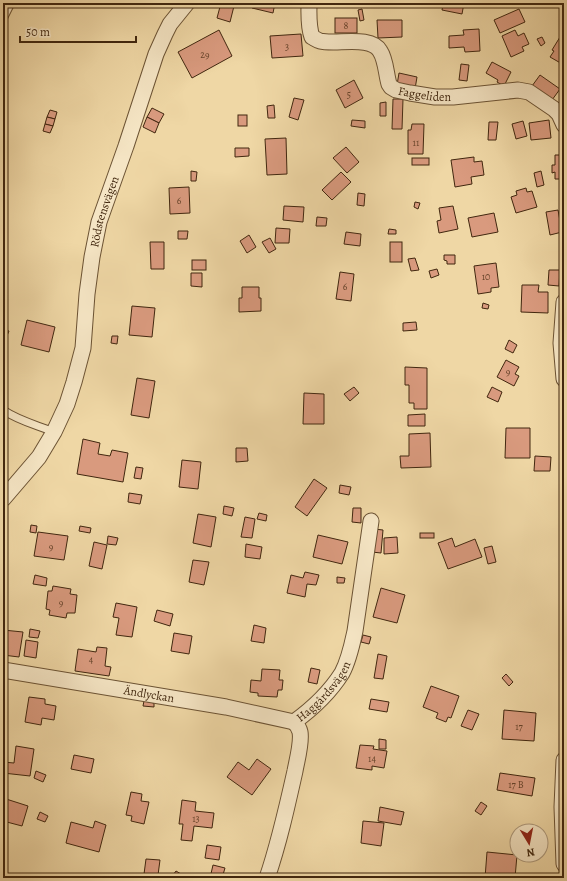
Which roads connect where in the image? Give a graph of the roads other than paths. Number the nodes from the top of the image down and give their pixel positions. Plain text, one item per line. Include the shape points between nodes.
1 (11, 3) edge
2 (187, 3) edge
3 (309, 3) edge
4 (3, 19) edge
5 (564, 125) edge
6 (564, 302) edge
7 (564, 379) edge
8 (3, 410) edge
9 (54, 432) junction
10 (3, 499) edge
11 (371, 521) dead end
12 (3, 670) edge
13 (294, 722) junction
14 (564, 760) edge
15 (564, 864) edge
16 (268, 878) edge

1 - 4 lane
2 - 9 street, Rödstensvägen via 170,24 159,47 99,222 87,294 80,363 67,404
3 - 5 street, Faggeliden via 312,37 320,41 366,42 377,47 389,84 396,90 453,98 518,90 529,92 554,109
6 - 7 street via 561,343
8 - 9 lane via 18,419
9 - 10 street, Rödstensvägen via 39,457
11 - 13 street, Haggårdsvägen via 355,631 348,658 332,686
12 - 13 street, Ändlyckan via 226,707
13 - 16 street, Haggårdsvägen via 299,727 301,737 298,756
14 - 15 street

